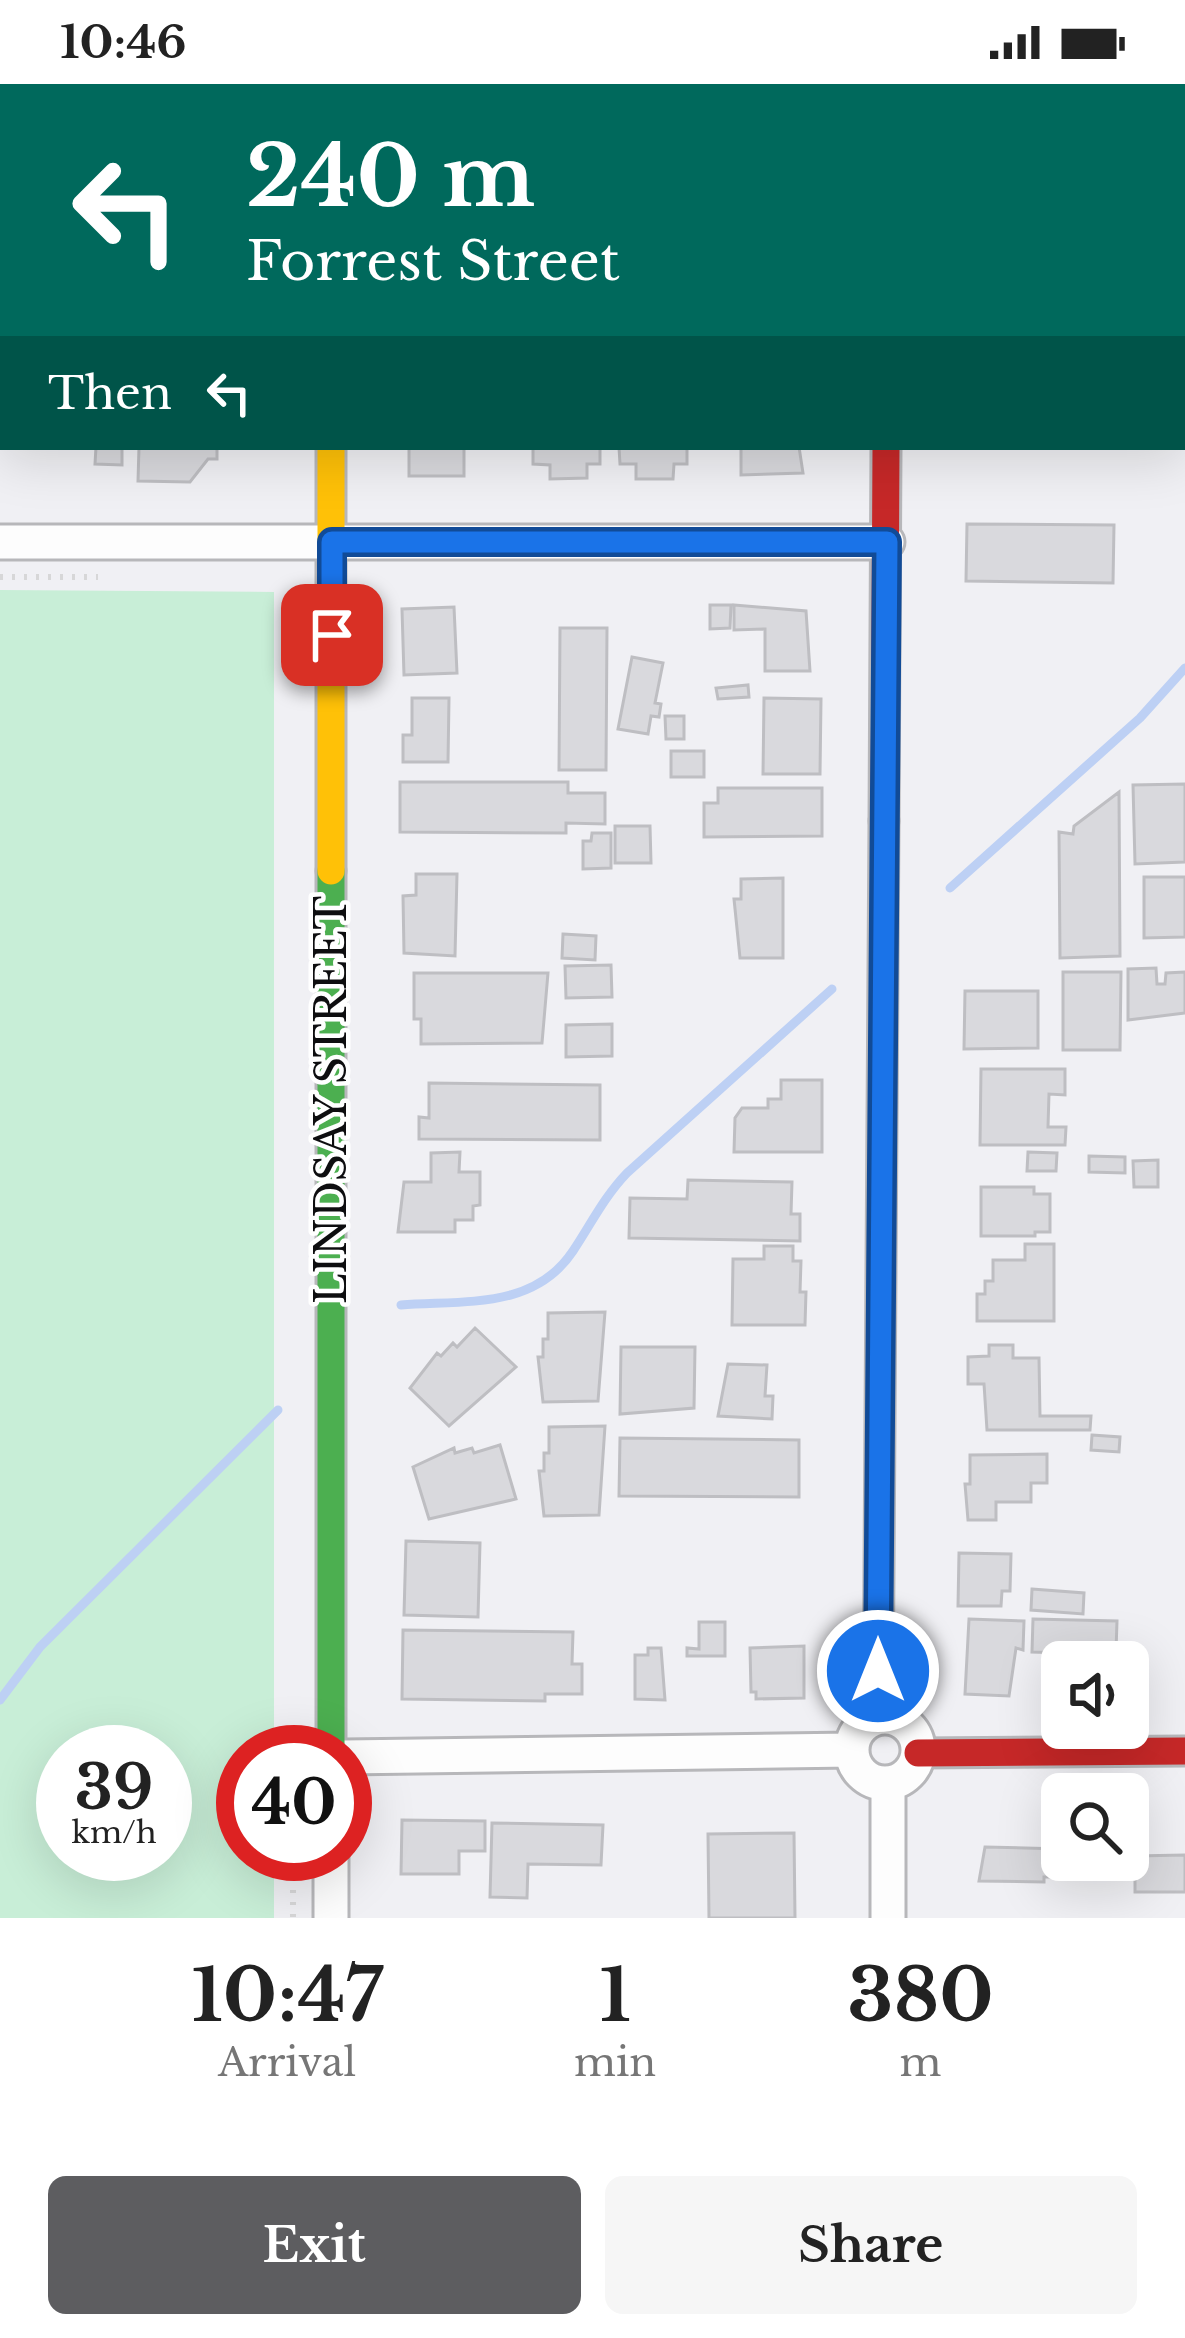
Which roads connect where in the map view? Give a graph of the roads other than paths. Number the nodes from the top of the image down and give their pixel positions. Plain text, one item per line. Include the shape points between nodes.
1 (332, 450) edge
2 (886, 450) edge
3 (0, 542) edge
4 (332, 542) junction
5 (887, 542) junction
6 (878, 1718) junction
7 (331, 1725) edge
8 (852, 1750) junction
9 (1185, 1751) edge
10 (918, 1753) junction
11 (372, 1757) edge
12 (888, 1784) junction
13 (331, 1881) edge
14 (331, 1918) edge
15 (888, 1918) edge

1 - 4 street, LINDSAY STREET
2 - 5 street
3 - 4 street
4 - 5 street
4 - 7 street, LINDSAY STREET
5 - 6 street
6 - 8 street via 860,1729
6 - 10 street via 910,1728
8 - 11 street
8 - 12 street via 859,1771
9 - 10 street
10 - 12 street via 909,1774
12 - 15 street
13 - 14 street

